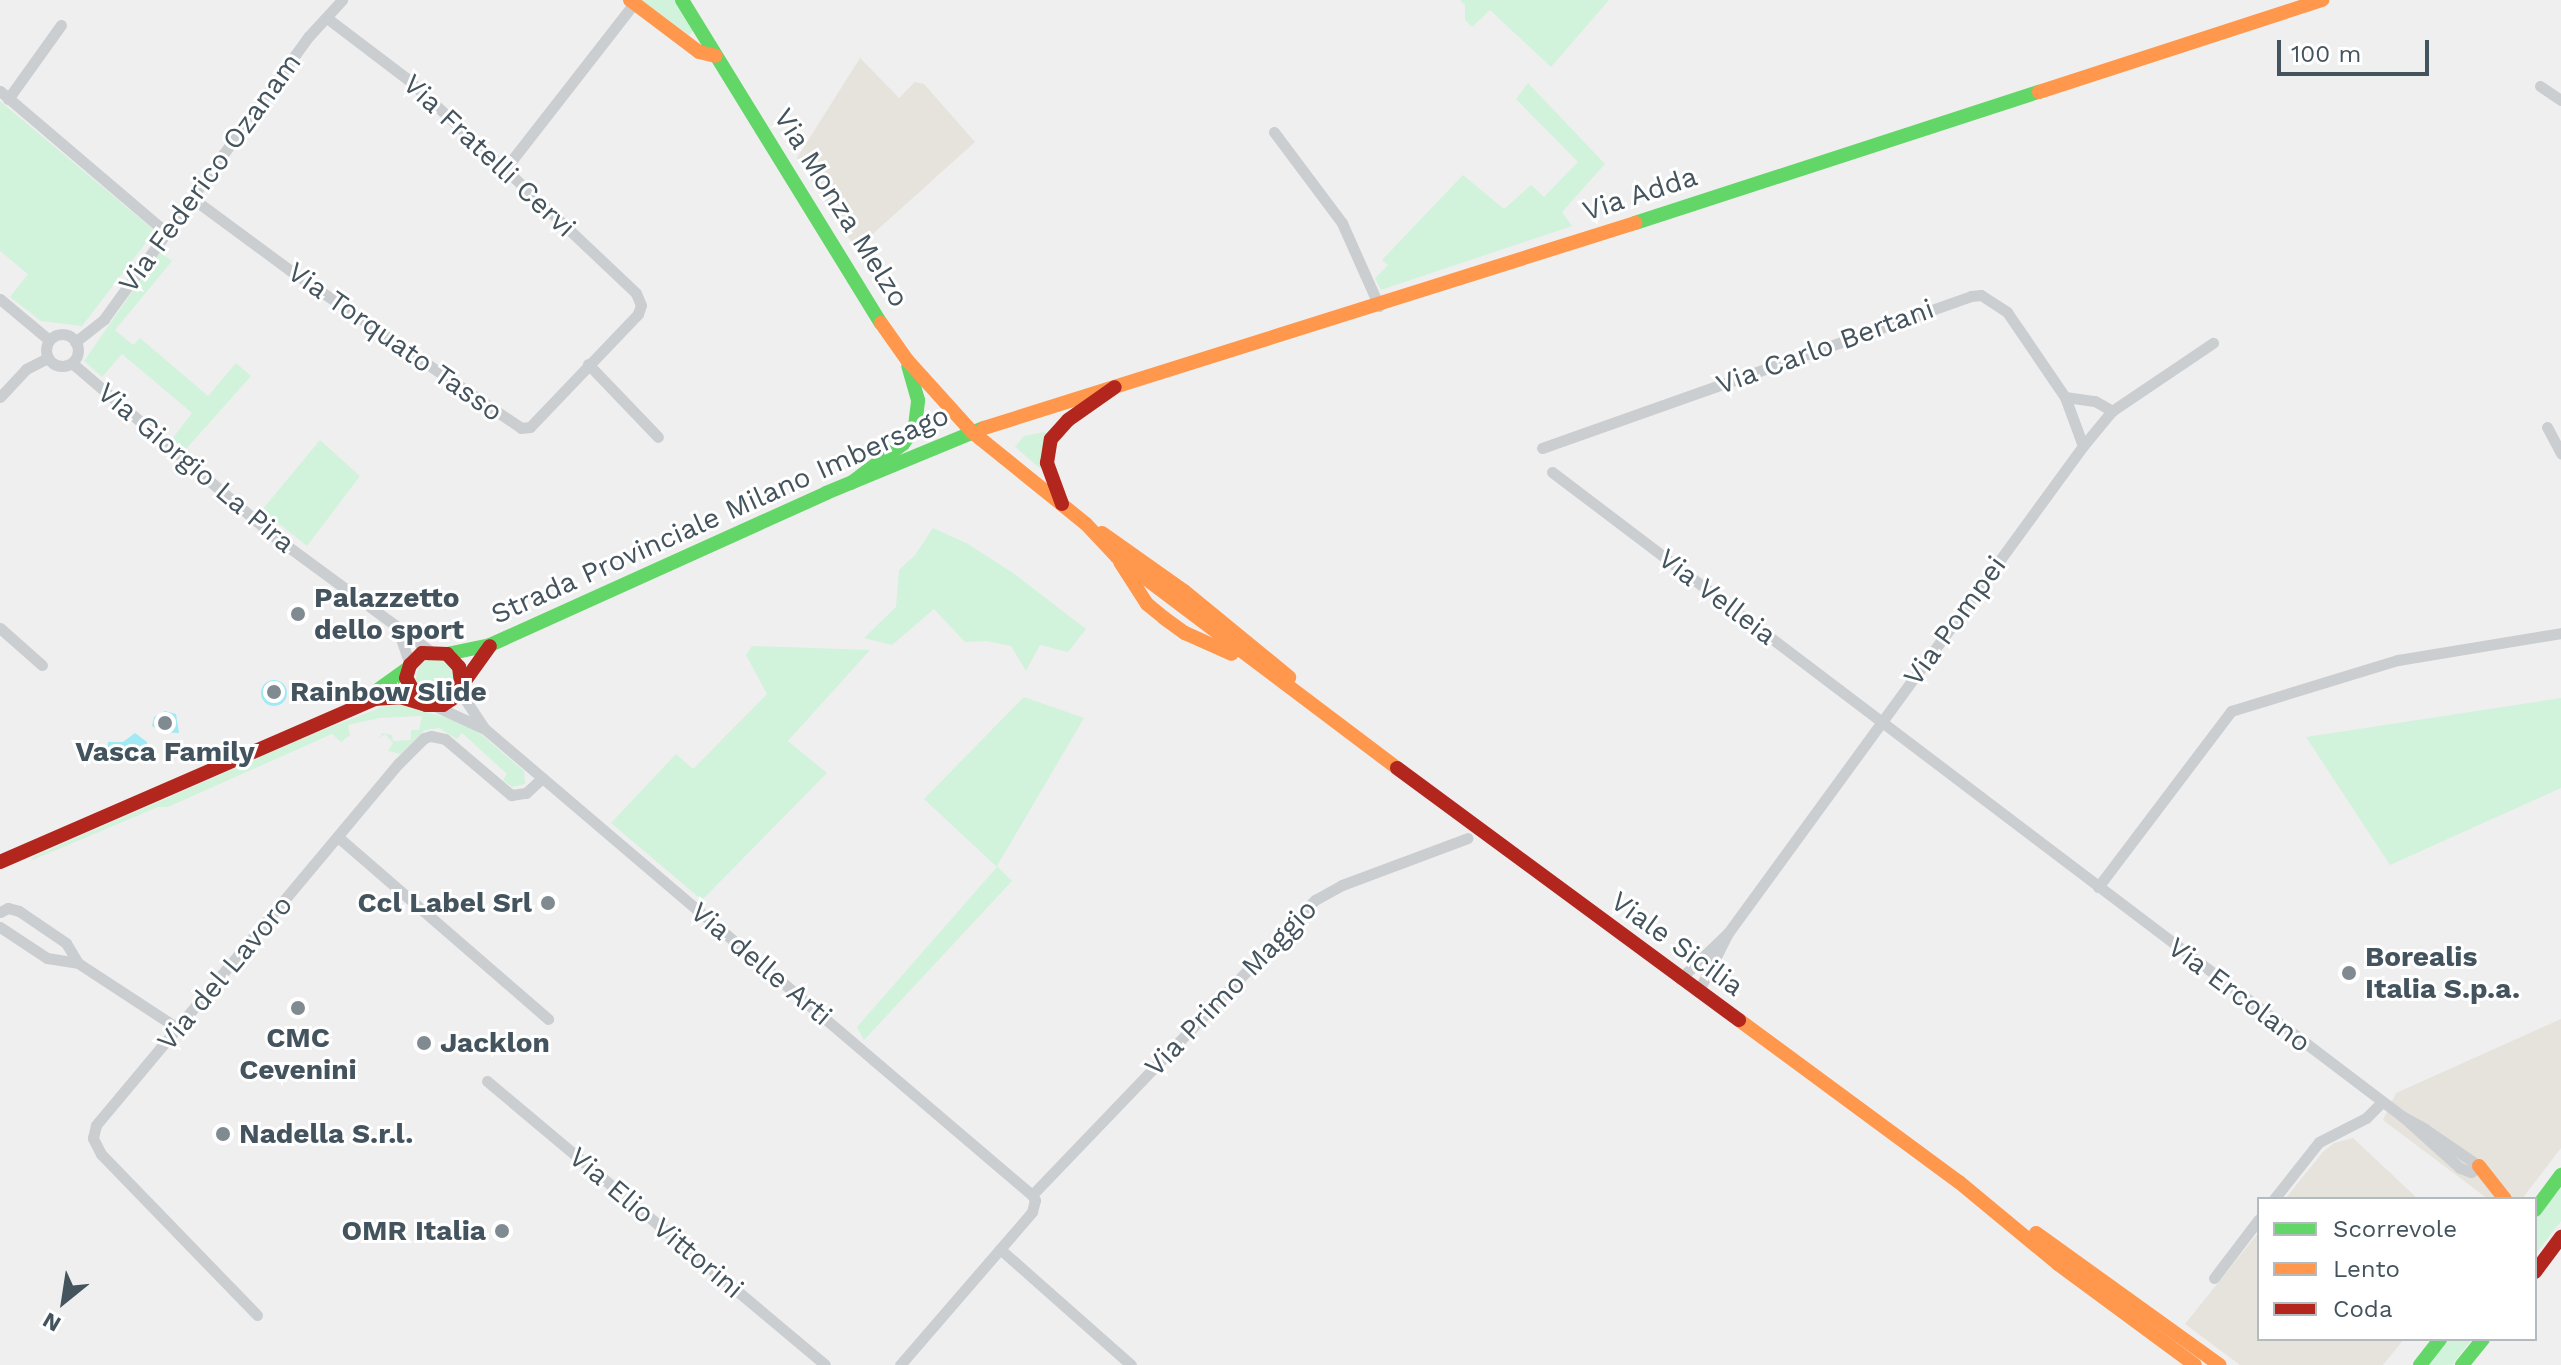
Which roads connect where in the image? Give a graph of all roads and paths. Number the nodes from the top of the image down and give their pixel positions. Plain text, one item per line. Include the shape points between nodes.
1 (342, 0) edge
2 (682, 0) edge
3 (2322, 0) edge
4 (632, 1) edge
5 (327, 18) junction
6 (61, 25) dead end
7 (716, 56) junction
8 (2540, 86) dead end
9 (4, 95) edge
10 (2561, 100) edge
11 (1274, 132) dead end
12 (505, 169) junction
13 (192, 198) junction
14 (167, 233) junction
15 (0, 299) edge
16 (641, 305) joint
17 (1379, 306) junction
18 (49, 340) junction
19 (75, 342) junction
20 (2213, 343) dead end
21 (48, 358) junction
22 (907, 360) junction
23 (72, 363) junction
24 (588, 364) junction
25 (1115, 387) junction
26 (0, 397) edge
27 (2065, 397) junction
28 (2112, 411) junction
29 (2547, 427) dead end
30 (972, 432) junction
31 (658, 437) dead end
32 (2083, 446) junction
33 (1542, 448) dead end
34 (2561, 453) edge
35 (1552, 472) dead end
36 (851, 483) junction
37 (1062, 506) junction
38 (1086, 524) junction
39 (1117, 557) junction
40 (1165, 595) junction
41 (1189, 595) junction
42 (1194, 617) junction
43 (1168, 621) junction
44 (0, 628) edge
45 (398, 630) junction
46 (2561, 633) edge
47 (490, 645) junction
48 (430, 651) junction
49 (447, 654) junction
50 (1252, 662) junction
51 (42, 665) dead end
52 (408, 667) junction
53 (460, 687) junction
54 (419, 701) junction
55 (435, 706) junction
56 (328, 717) junction
57 (1881, 723) junction
58 (1343, 727) junction
59 (485, 729) junction
60 (542, 778) junction
61 (338, 837) junction
62 (1468, 838) dead end
63 (0, 862) edge
64 (2098, 887) junction
65 (0, 912) edge
66 (0, 927) edge
67 (1728, 933) junction
68 (78, 963) junction
69 (1680, 979) junction
70 (1698, 992) junction
71 (548, 1019) dead end
72 (179, 1029) junction
73 (487, 1081) dead end
74 (2381, 1103) junction
75 (2479, 1166) joint
76 (2561, 1175) edge
77 (1034, 1197) junction
78 (2276, 1197) edge
79 (2503, 1197) edge
80 (1983, 1200) junction
81 (2537, 1206) edge
82 (2257, 1222) edge
83 (2561, 1237) edge
84 (1000, 1249) junction
85 (2537, 1269) edge
86 (2214, 1278) dead end
87 (257, 1315) dead end
88 (2438, 1341) edge
89 (2481, 1341) edge
90 (2422, 1361) edge
91 (825, 1365) edge
92 (900, 1365) edge
93 (1131, 1365) edge
94 (2195, 1365) edge
95 (2220, 1365) edge
96 (2462, 1365) edge

1 - 5 street, Via Federico Ozanam
2 - 7 main road, Via Monza Melzo
3 - 17 main road, Via Adda
4 - 7 main road via 694,48
4 - 12 street
5 - 12 street, Via Fratelli Cervi via 406,78
5 - 13 street, Via Federico Ozanam
6 - 9 street
7 - 22 main road, Via Monza Melzo
8 - 10 street
9 - 14 street
11 - 17 street via 1342,223
12 - 16 street, Via Fratelli Cervi via 636,293
13 - 14 street, Via Federico Ozanam
13 - 24 street, Via Torquato Tasso via 521,428 530,427
14 - 19 street, Via Federico Ozanam via 104,319
15 - 18 street
16 - 24 street, Via Torquato Tasso
17 - 25 main road, Via Adda
18 - 19 street via 63,334
18 - 21 street
19 - 23 street via 78,351
20 - 28 street, Via Pompei
21 - 23 street via 59,366
21 - 26 street via 26,369
22 - 30 main road, Via Monza Melzo
22 - 36 main road via 918,400 914,430
23 - 45 street, Via Giorgio La Pira via 256,519
24 - 31 street
25 - 30 main road, Via Adda
25 - 37 main road via 1061,425 1050,442 1047,463
27 - 28 street via 2095,401
27 - 32 street, Via Carlo Bertani
27 - 33 street, Via Carlo Bertani via 2007,312 1991,298 1971,296
28 - 32 street, Via Pompei
29 - 34 street
30 - 36 main road, Strada Provinciale Milano Imbersago
30 - 37 main road, Viale Sicilia
32 - 57 street, Via Pompei
35 - 57 street, Via Velleia
36 - 47 main road, Strada Provinciale Milano Imbersago
37 - 38 main road, Viale Sicilia
38 - 39 main road, Viale Sicilia
38 - 41 main road, Viale Sicilia via 1125,546
39 - 40 main road, Viale Sicilia
39 - 43 main road via 1130,582
40 - 41 main road
40 - 42 main road, Viale Sicilia
40 - 43 main road via 1160,608
41 - 42 main road
41 - 58 main road, Viale Sicilia
42 - 43 main road via 1184,625
42 - 50 main road, Viale Sicilia
43 - 50 main road
44 - 51 street
45 - 48 street, Via Giorgio La Pira
45 - 52 street
46 - 64 street via 2398,660 2231,711
47 - 49 main road, Strada Provinciale Milano Imbersago
47 - 53 main road, Strada Provinciale Milano Imbersago
48 - 49 main road
48 - 52 main road
49 - 53 main road via 459,667
50 - 58 main road, Viale Sicilia
52 - 54 main road via 408,687
52 - 56 main road via 376,693
53 - 55 main road via 452,699
53 - 59 street, Via delle Arti
54 - 55 main road
54 - 56 main road via 382,697
55 - 59 street, Via delle Arti
56 - 63 main road
57 - 64 street, Via Ercolano
57 - 67 street, Via Pompei
58 - 69 main road, Viale Sicilia
59 - 60 street, Via delle Arti
60 - 61 street, Via del Lavoro via 526,793 511,795 453,744 431,736 407,754
60 - 77 street, Via delle Arti
61 - 71 street
61 - 72 street, Via del Lavoro
62 - 77 street, Via Primo Maggio via 1315,900
64 - 74 street, Via Ercolano
65 - 68 street via 19,911 66,943
66 - 68 street via 47,958
67 - 69 street, Via Pompei
67 - 70 street, Via Pompei
68 - 72 street
69 - 70 main road, Viale Sicilia
70 - 80 main road, Viale Sicilia
72 - 87 street, Via del Lavoro via 99,1120 94,1143
73 - 91 street, Via Elio Vittorini
74 - 75 street, Via Ercolano
74 - 78 street via 2366,1118 2319,1142
75 - 79 main road
76 - 81 main road
77 - 84 street, Via Primo Maggio via 1032,1212
80 - 94 main road, Viale Sicilia via 2058,1264
80 - 95 main road, Viale Sicilia
82 - 86 street
83 - 85 main road
84 - 92 street, Via Primo Maggio
84 - 93 street
88 - 90 main road
89 - 96 main road

